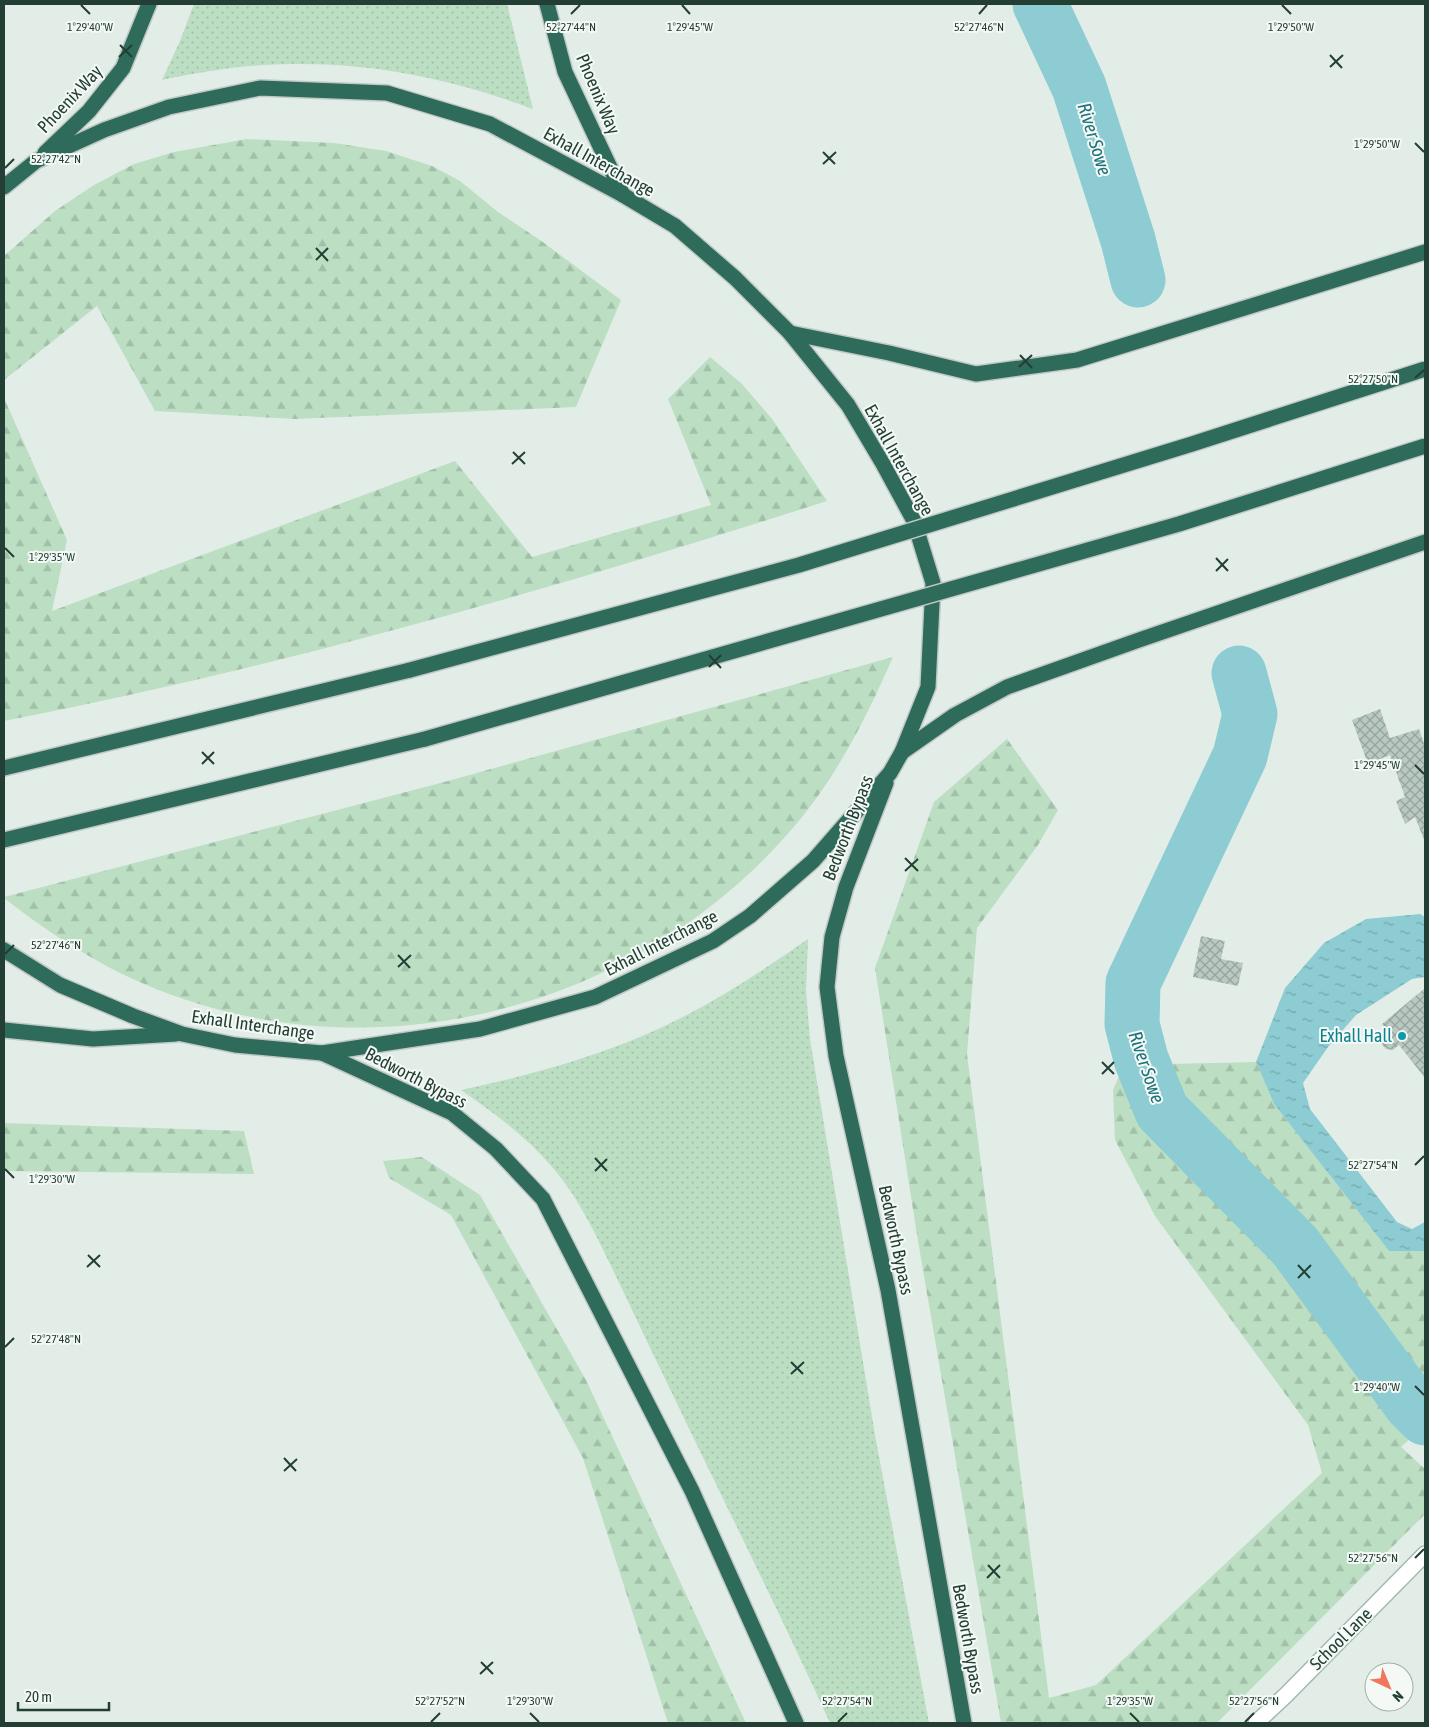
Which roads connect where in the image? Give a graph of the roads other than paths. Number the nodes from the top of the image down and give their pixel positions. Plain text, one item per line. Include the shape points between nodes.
1 (149, 4) edge
2 (547, 4) edge
3 (36, 162) junction
4 (4, 187) edge
5 (623, 195) junction
6 (1425, 252) edge
7 (790, 333) junction
8 (1425, 369) edge
9 (1425, 446) edge
10 (1425, 542) edge
11 (902, 752) junction
12 (4, 768) edge
13 (890, 772) junction
14 (4, 840) edge
15 (4, 950) edge
16 (4, 1030) edge
17 (182, 1034) junction
18 (322, 1053) junction
19 (1425, 1554) edge
20 (796, 1723) edge
21 (964, 1723) edge
22 (1256, 1723) edge

1 - 3 highway, Phoenix Way via 123,68 89,111
2 - 5 highway, Phoenix Way via 565,72
3 - 4 highway, Exhall Interchange
3 - 5 highway, Exhall Interchange via 104,130 169,107 260,88 387,93 490,124
5 - 7 highway, Exhall Interchange via 675,226 735,278
6 - 7 highway via 1077,360 976,374
7 - 11 highway, Exhall Interchange via 848,405 883,464 914,521 933,583 928,687
8 - 12 highway, bridge via 799,565 410,670
9 - 14 highway, bridge via 1179,524 425,739
10 - 11 highway via 1007,687 955,715
11 - 13 highway, Exhall Interchange
13 - 18 highway, Exhall Interchange via 813,861 750,916 713,941 595,997 480,1029
13 - 21 highway, Bedworth Bypass via 846,887 832,937 828,987 836,1056 888,1290
15 - 17 highway, Exhall Interchange via 60,985
16 - 17 highway via 93,1038
17 - 18 highway, Exhall Interchange via 235,1045
18 - 20 highway, Bedworth Bypass via 452,1113 496,1149 543,1199 692,1491
19 - 22 street, School Lane

